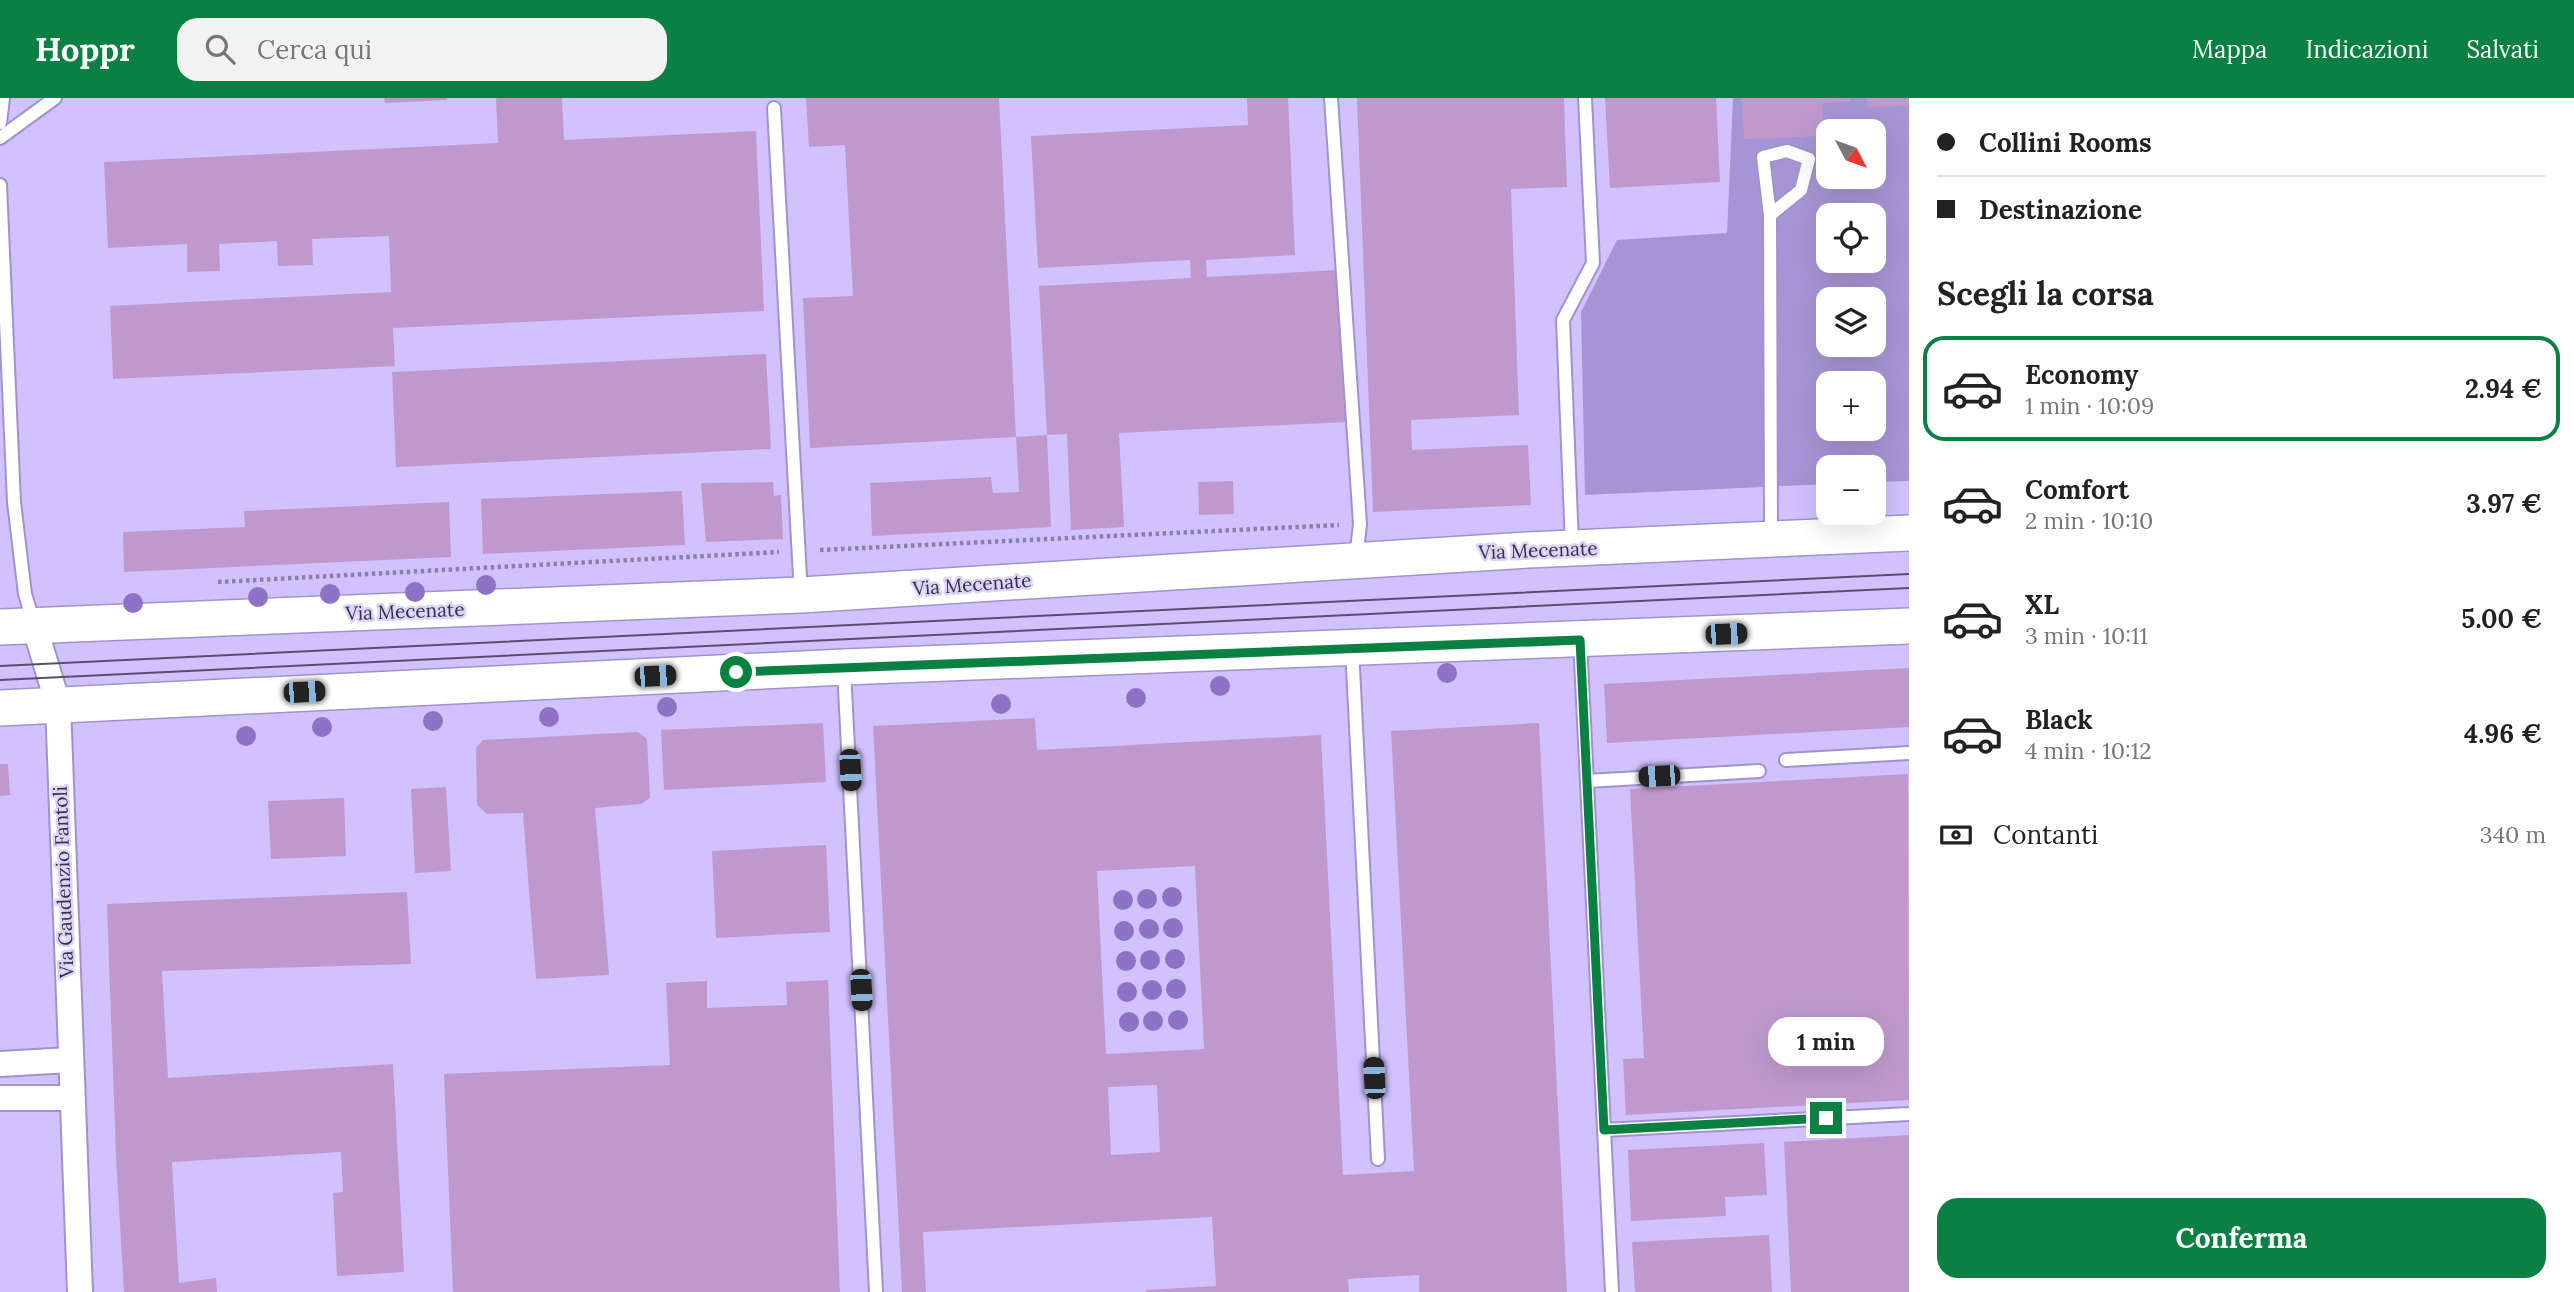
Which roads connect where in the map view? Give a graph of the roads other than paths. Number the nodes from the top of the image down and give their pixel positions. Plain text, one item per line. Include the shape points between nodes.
1 (3, 98) edge
2 (55, 98) edge
3 (1331, 98) edge
4 (1585, 98) edge
5 (774, 108) dead end
6 (0, 123) edge
7 (0, 138) edge
8 (0, 185) edge
9 (1770, 215) junction
10 (1909, 533) edge
11 (1770, 540) junction
12 (1572, 549) junction
13 (1356, 559) junction
14 (801, 595) junction
15 (34, 625) junction
16 (1909, 626) edge
17 (0, 627) edge
18 (1580, 640) junction
19 (1352, 648) junction
20 (844, 667) junction
21 (58, 704) junction
22 (0, 708) edge
23 (1909, 753) edge
24 (1786, 760) dead end
25 (1759, 771) dead end
26 (1587, 780) junction
27 (71, 1060) junction
28 (0, 1064) edge
29 (0, 1098) edge
30 (72, 1098) junction
31 (1909, 1114) edge
32 (1604, 1130) junction
33 (1378, 1159) dead end
34 (80, 1292) edge
35 (876, 1292) edge
36 (1612, 1292) edge

1 - 6 lane
2 - 7 lane
3 - 13 lane via 1360,524
4 - 12 lane via 1593,262 1563,320
5 - 14 lane
8 - 15 lane via 14,502 25,594
9 - 9 lane via 1763,157 1787,151 1809,159 1801,190
9 - 11 lane
10 - 11 main road, Via Mecenate
11 - 12 main road, Via Mecenate
12 - 13 main road, Via Mecenate
13 - 14 main road, Via Mecenate
14 - 15 main road, Via Mecenate
15 - 17 main road, Via Mecenate
15 - 21 street
16 - 18 main road
18 - 19 main road
18 - 26 lane
19 - 20 main road
19 - 33 lane
20 - 21 main road
20 - 35 lane
21 - 22 main road
21 - 27 street, Via Gaudenzio Fantoli
23 - 24 lane
25 - 26 lane
26 - 32 lane
27 - 28 street
27 - 30 street, Via Gaudenzio Fantoli
29 - 30 street
30 - 34 street, Via Gaudenzio Fantoli
31 - 32 lane
32 - 36 lane

